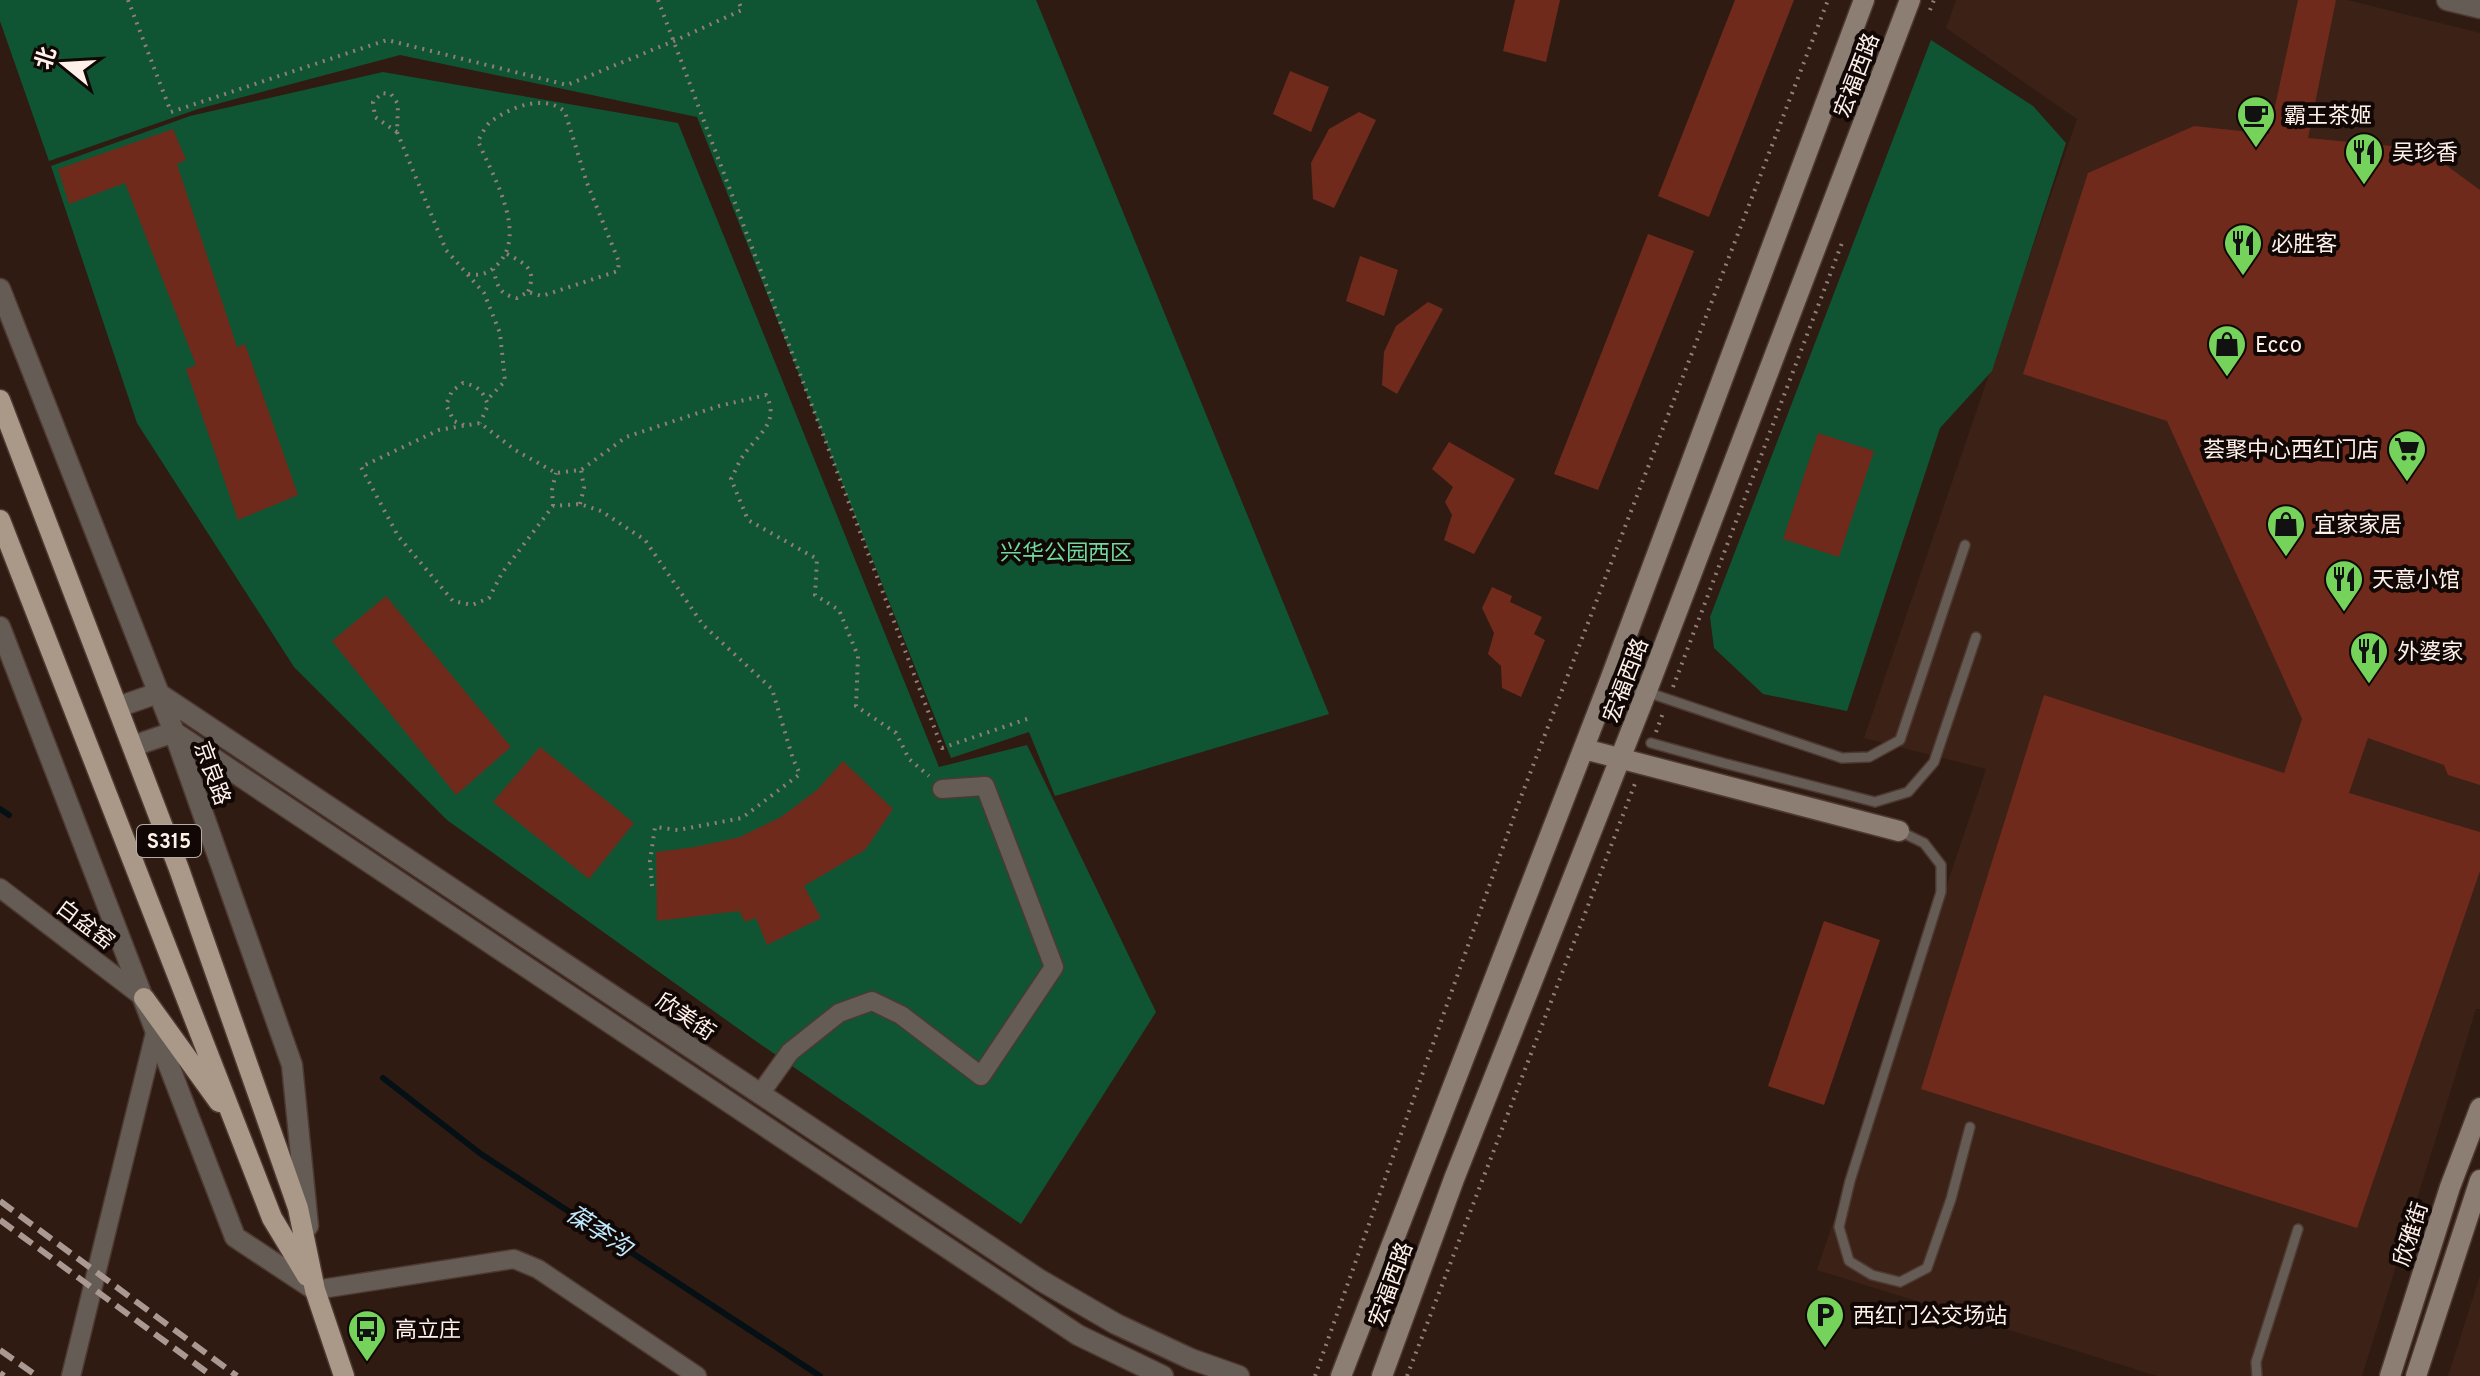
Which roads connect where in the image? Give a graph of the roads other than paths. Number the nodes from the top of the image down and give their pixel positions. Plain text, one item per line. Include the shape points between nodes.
1 (1864, 0) edge
2 (1910, 0) edge
3 (2447, 0) edge
4 (2480, 8) edge
5 (0, 289) edge
6 (0, 400) edge
7 (0, 520) edge
8 (1965, 545) dead end
9 (0, 627) edge
10 (1976, 637) dead end
11 (1610, 680) junction
12 (158, 693) junction
13 (1646, 693) junction
14 (118, 707) junction
15 (174, 732) junction
16 (1651, 743) dead end
17 (133, 746) junction
18 (1584, 749) junction
19 (1619, 759) junction
20 (942, 789) road end
21 (1899, 831) joint
22 (0, 888) edge
23 (144, 998) junction
24 (156, 1029) junction
25 (760, 1094) junction
26 (2480, 1108) edge
27 (237, 1126) junction
28 (1970, 1127) dead end
29 (2480, 1180) edge
30 (2298, 1229) dead end
31 (315, 1290) junction
32 (71, 1376) edge
33 (344, 1376) edge
34 (697, 1376) edge
35 (1163, 1376) edge
36 (1239, 1376) edge
37 (1341, 1376) edge
38 (1382, 1376) edge
39 (2257, 1376) edge
40 (2390, 1376) edge
41 (2416, 1376) edge

1 - 11 main road, 宏福西路
2 - 13 main road, 宏福西路
3 - 4 street
5 - 12 street, 京良路
6 - 14 main road, 京良路 / S315
7 - 27 main road, 京良路 / S315
8 - 13 lane via 1900,740 1869,757 1842,758
9 - 23 street
10 - 16 lane via 1934,762 1908,792 1875,802
11 - 13 lane
11 - 18 main road, 宏福西路
12 - 14 street
12 - 15 street, 京良路
12 - 25 street, 欣美街
13 - 19 main road, 宏福西路
14 - 17 main road, 京良路 / S315
15 - 17 street
15 - 31 street, 京良路 via 292,1065
15 - 35 street via 1078,1335
17 - 31 main road, 京良路 / S315 via 298,1208
18 - 19 main road
18 - 37 main road, 宏福西路
19 - 21 main road
19 - 38 main road, 宏福西路
20 - 25 street via 985,786 1054,967 981,1076 901,1015 872,1001 839,1013 790,1052
21 - 28 lane via 1924,843 1941,865 1941,892 1850,1181 1839,1227 1849,1261 1872,1275 1900,1282 1927,1268
22 - 23 street, 白盆窑
23 - 24 street
23 - 27 main road
24 - 31 street via 235,1237
24 - 32 street
25 - 36 street, 欣美街 via 1040,1280 1116,1324
26 - 40 main road, 欣雅街
27 - 31 main road, 京良路 / S315 via 272,1218
29 - 41 main road
30 - 39 lane via 2256,1362
31 - 33 main road, 京良路 / S315
31 - 34 street via 514,1259 538,1269

